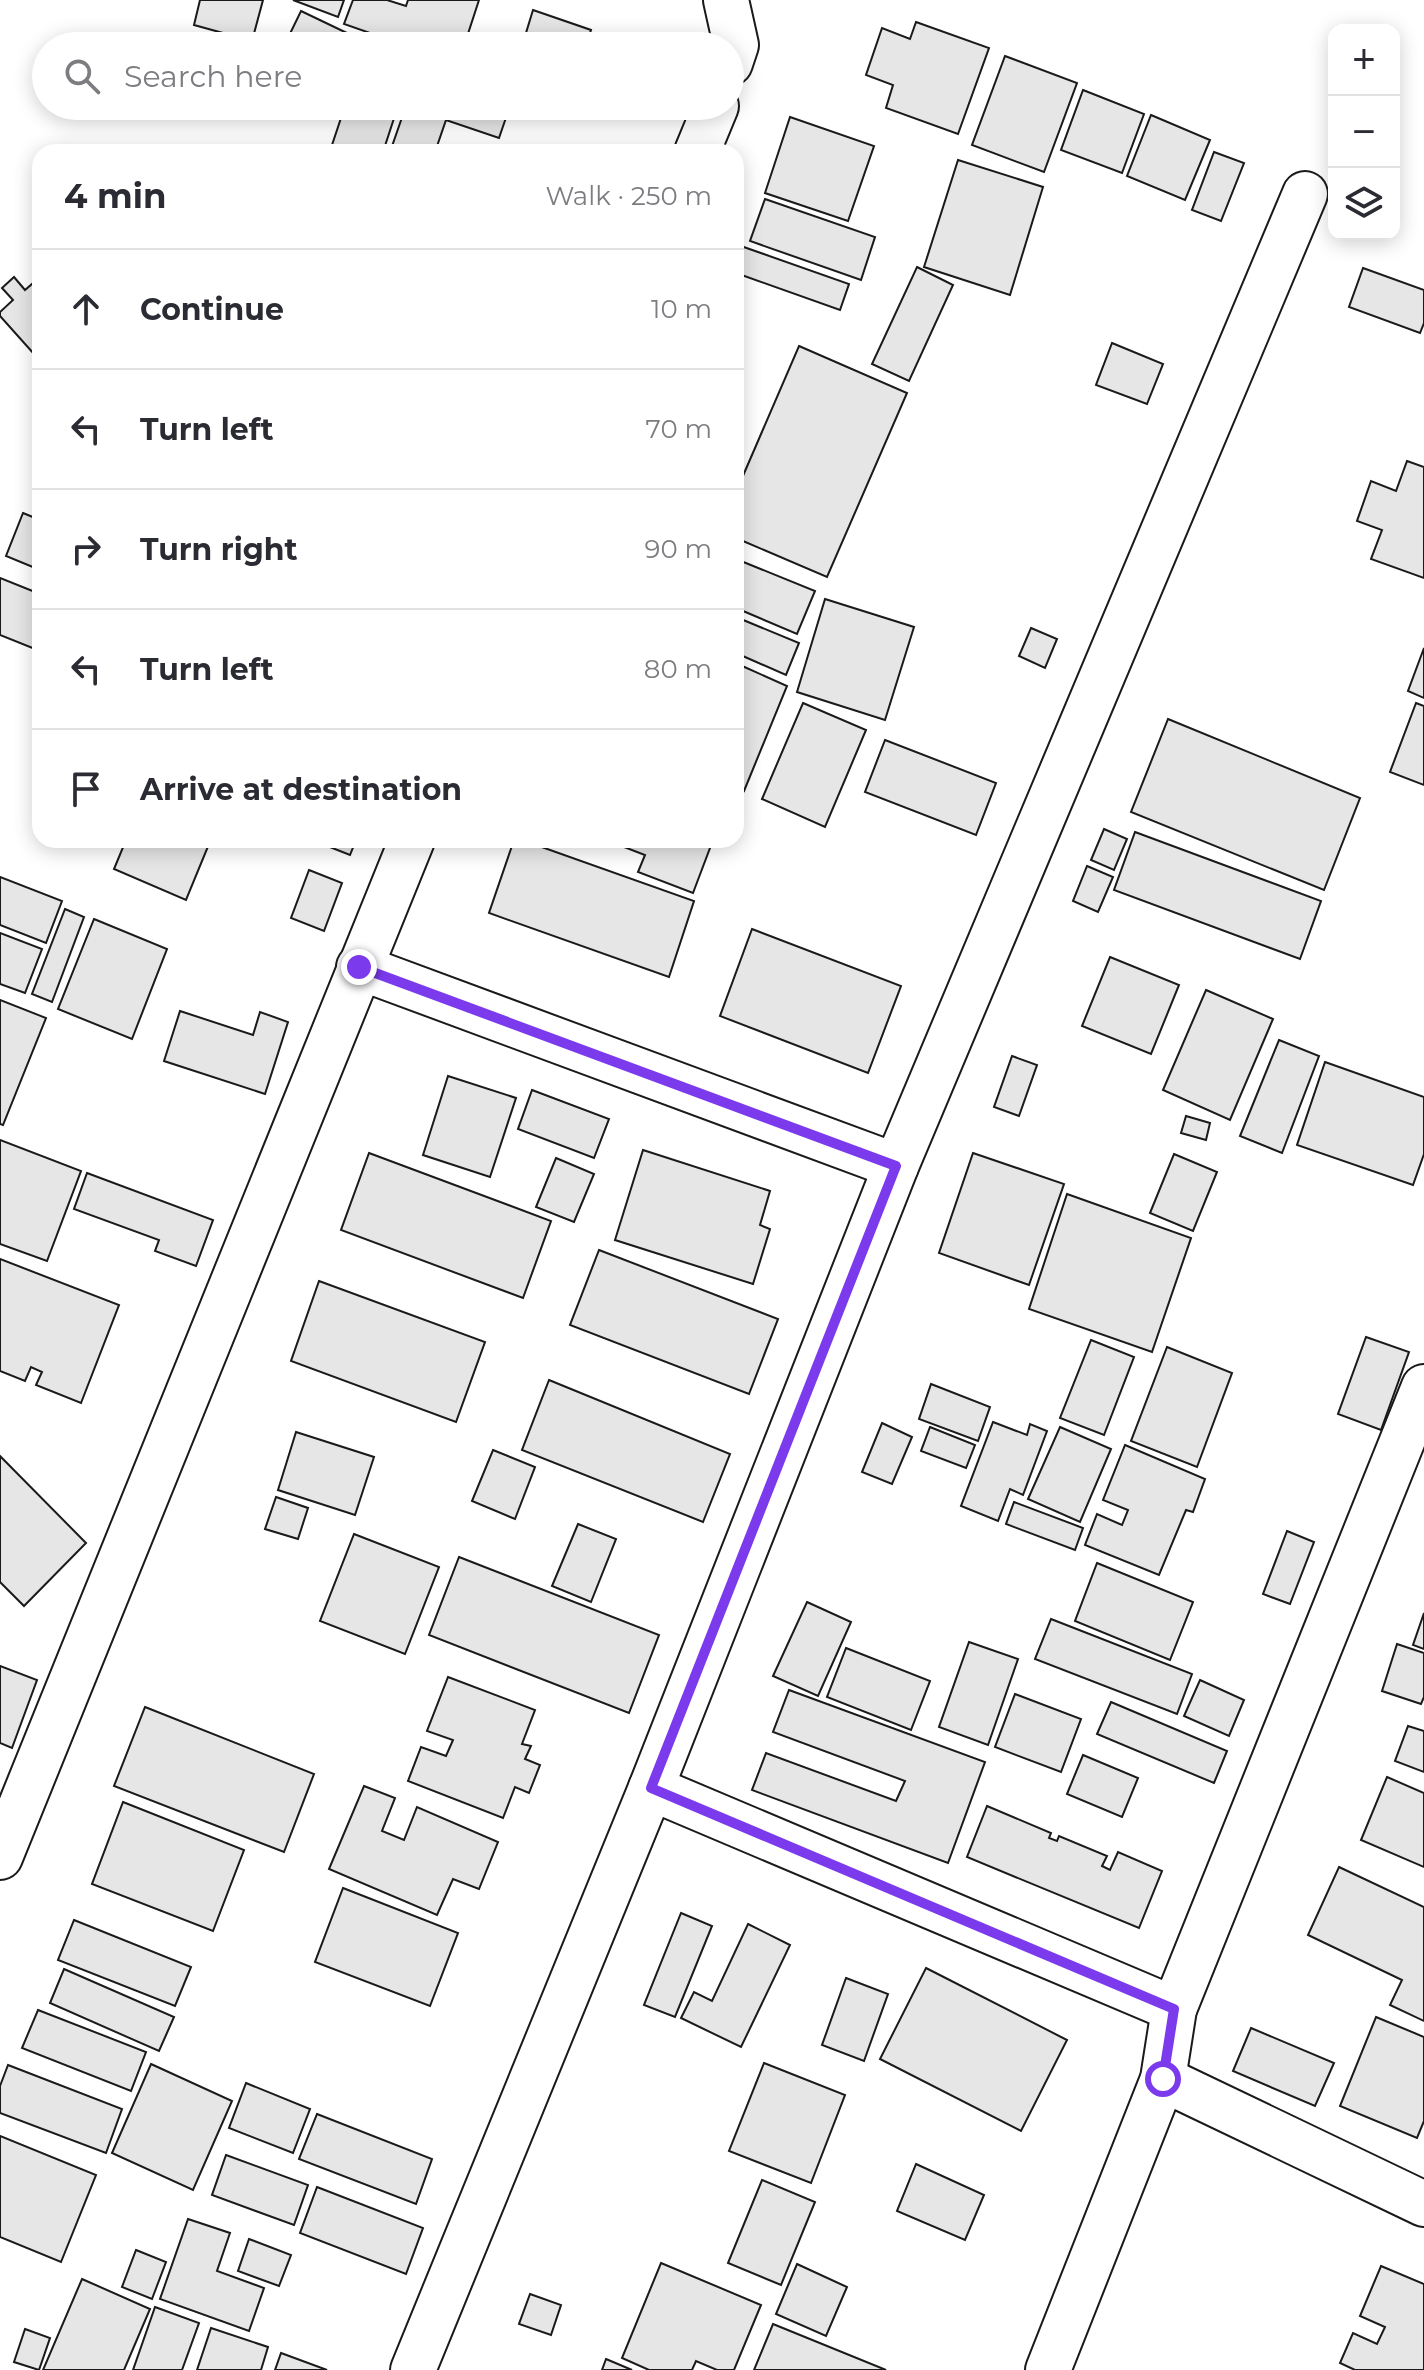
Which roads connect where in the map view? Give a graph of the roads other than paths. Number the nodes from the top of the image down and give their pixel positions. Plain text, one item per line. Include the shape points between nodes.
1 (726, 0) edge
2 (733, 32) edge
3 (710, 120) edge
4 (700, 144) edge
5 (1305, 194) dead end
6 (409, 848) edge
7 (359, 967) junction
8 (896, 1166) junction
9 (1424, 1387) edge
10 (651, 1788) junction
11 (2, 1847) edge
12 (1174, 2009) junction
13 (1163, 2079) junction
14 (1424, 2204) edge
15 (413, 2370) edge
16 (1048, 2370) edge

1 - 2 street
3 - 4 street
5 - 8 street
6 - 7 street
7 - 8 street
7 - 11 street
8 - 10 street
9 - 12 street
10 - 12 street
10 - 15 street
12 - 13 street
13 - 14 street
13 - 16 street

